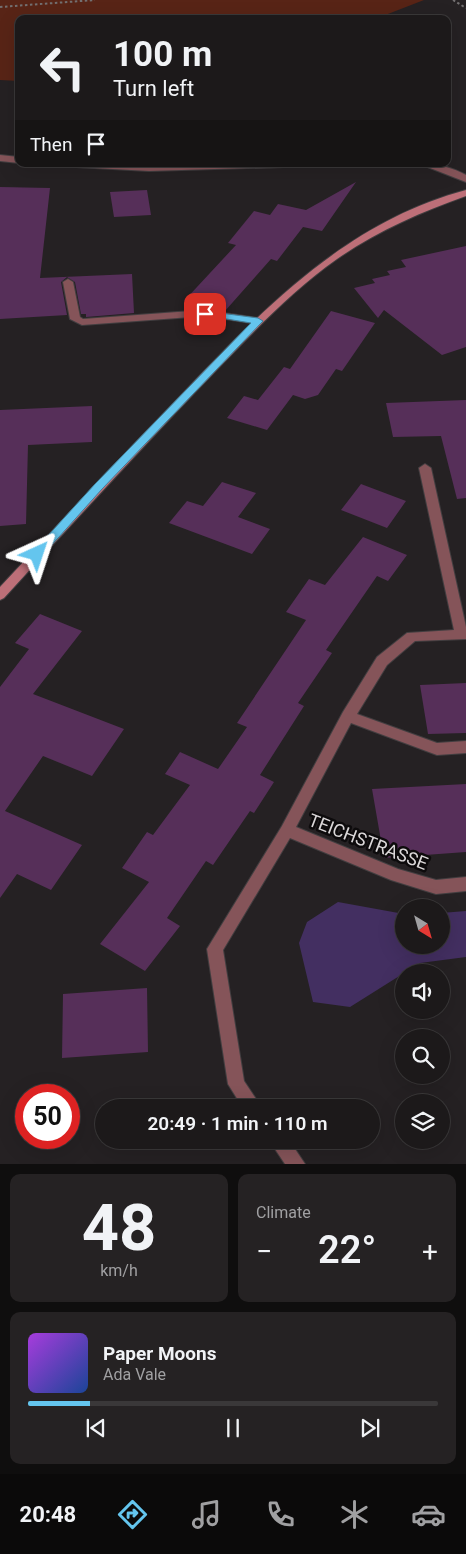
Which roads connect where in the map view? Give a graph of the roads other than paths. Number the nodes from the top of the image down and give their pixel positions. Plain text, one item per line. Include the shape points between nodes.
1 (0, 158) edge
2 (15, 160) edge
3 (131, 167) edge
4 (183, 167) edge
5 (437, 167) edge
6 (466, 179) edge
7 (466, 193) edge
8 (68, 282) dead end
9 (258, 321) junction
10 (425, 468) dead end
11 (0, 596) edge
12 (463, 634) edge
13 (348, 716) junction
14 (466, 747) edge
15 (286, 830) junction
16 (466, 884) edge
17 (247, 1099) edge
18 (285, 1149) edge
19 (296, 1164) edge

1 - 2 street
3 - 4 street
5 - 6 street
7 - 9 main road via 413,213 350,246 316,270
8 - 9 street via 75,319 82,322 205,314
9 - 11 main road via 98,486
10 - 12 street, TEICHSTRASSE
12 - 13 street, TEICHSTRASSE via 412,636 382,661
13 - 14 street via 437,748
13 - 15 street, TEICHSTRASSE
15 - 16 street, TEICHSTRASSE via 396,875 436,887
15 - 17 street, TEICHSTRASSE via 215,949 236,1084
18 - 19 street

